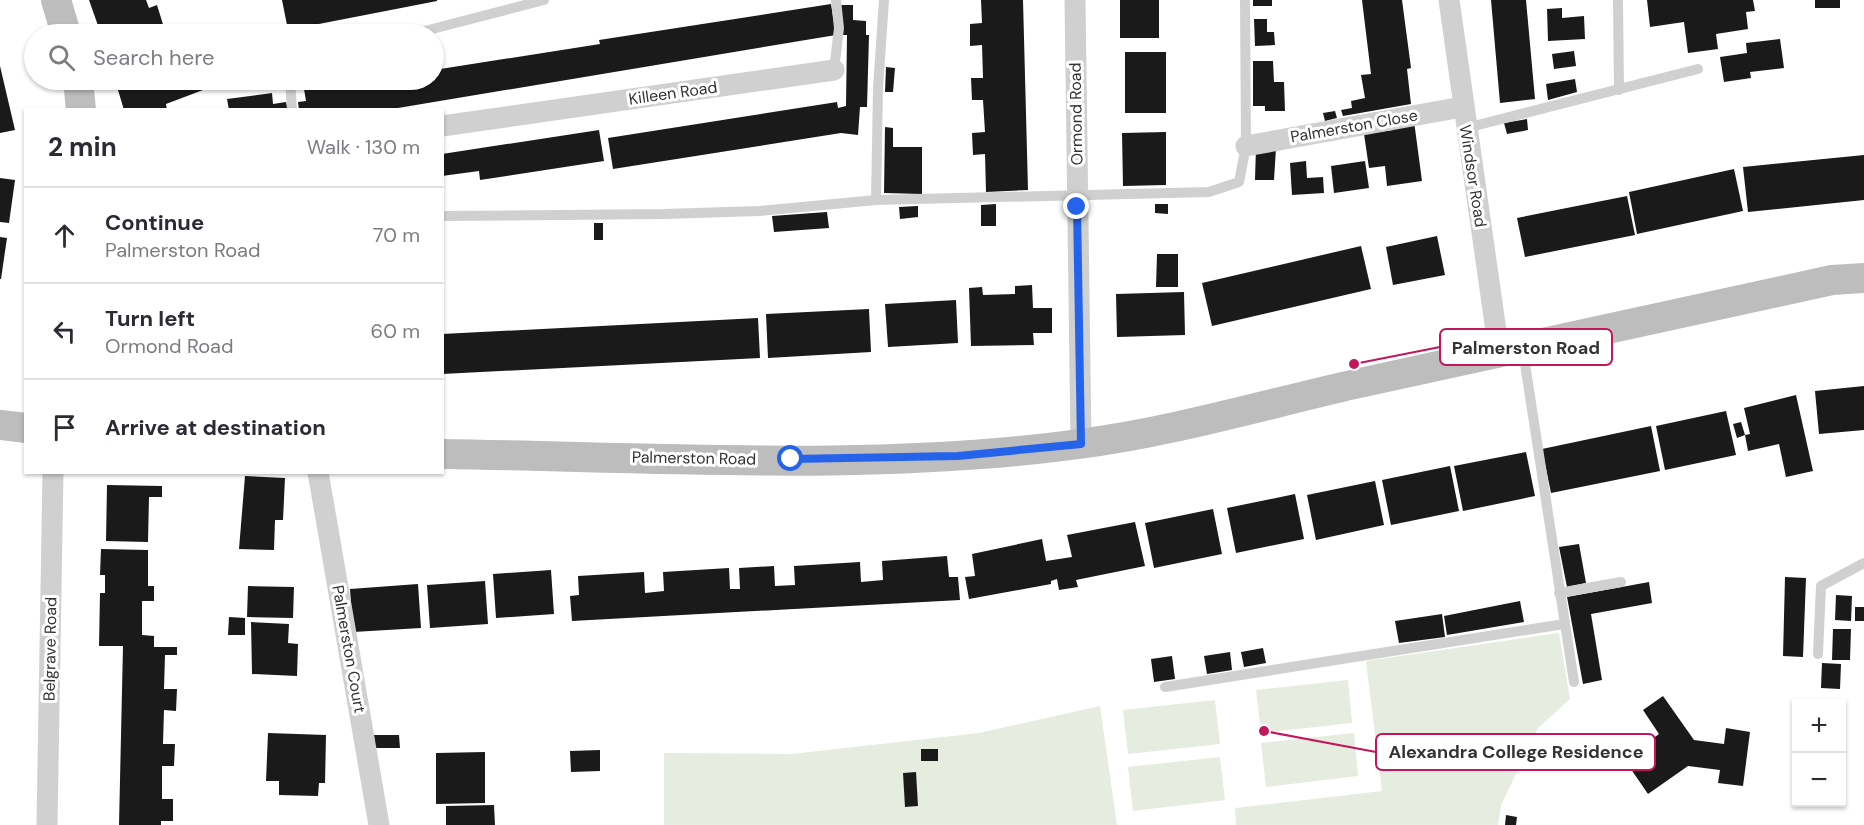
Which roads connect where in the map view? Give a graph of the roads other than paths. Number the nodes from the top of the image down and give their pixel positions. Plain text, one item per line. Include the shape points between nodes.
1 (56, 0) edge
2 (544, 0) edge
3 (836, 0) edge
4 (884, 0) edge
5 (1075, 0) edge
6 (1245, 0) edge
7 (1449, 0) edge
8 (1618, 0) edge
9 (63, 24) edge
10 (444, 26) edge
11 (1698, 69) dead end
12 (834, 70) joint
13 (79, 90) edge
14 (291, 90) edge
15 (1619, 90) junction
16 (81, 108) edge
17 (292, 108) edge
18 (1464, 117) junction
19 (444, 126) edge
20 (1246, 146) junction
21 (1077, 197) junction
22 (876, 200) junction
23 (444, 216) edge
24 (1864, 278) edge
25 (1511, 349) junction
26 (0, 425) edge
27 (24, 428) edge
28 (1081, 444) junction
29 (444, 454) edge
30 (53, 474) edge
31 (318, 474) edge
32 (1864, 563) edge
33 (1621, 582) dead end
34 (1559, 593) junction
35 (1564, 624) junction
36 (1818, 654) dead end
37 (1574, 682) dead end
38 (1165, 687) dead end
39 (47, 825) edge
40 (379, 825) edge

1 - 9 street
2 - 10 lane
3 - 12 lane, Killeen Road via 839,28
4 - 22 lane
5 - 21 street, Ormond Road
6 - 20 lane
7 - 18 street, Windsor Road
8 - 15 lane
11 - 15 lane
12 - 19 street, Killeen Road
13 - 16 street
14 - 17 lane
15 - 18 lane
18 - 20 street, Palmerston Close
18 - 25 street, Windsor Road
20 - 21 lane via 1239,182 1209,192
21 - 22 lane
21 - 28 street, Ormond Road
22 - 23 lane via 759,211
24 - 25 street, Palmerston Road via 1832,280
25 - 28 street, Palmerston Road via 1234,414
25 - 34 lane
26 - 27 street
28 - 29 street, Palmerston Road via 958,456 802,459
30 - 39 street, Belgrave Road
31 - 40 street, Palmerston Court
32 - 36 lane via 1821,586
33 - 34 lane
34 - 35 lane
35 - 37 lane
35 - 38 lane

